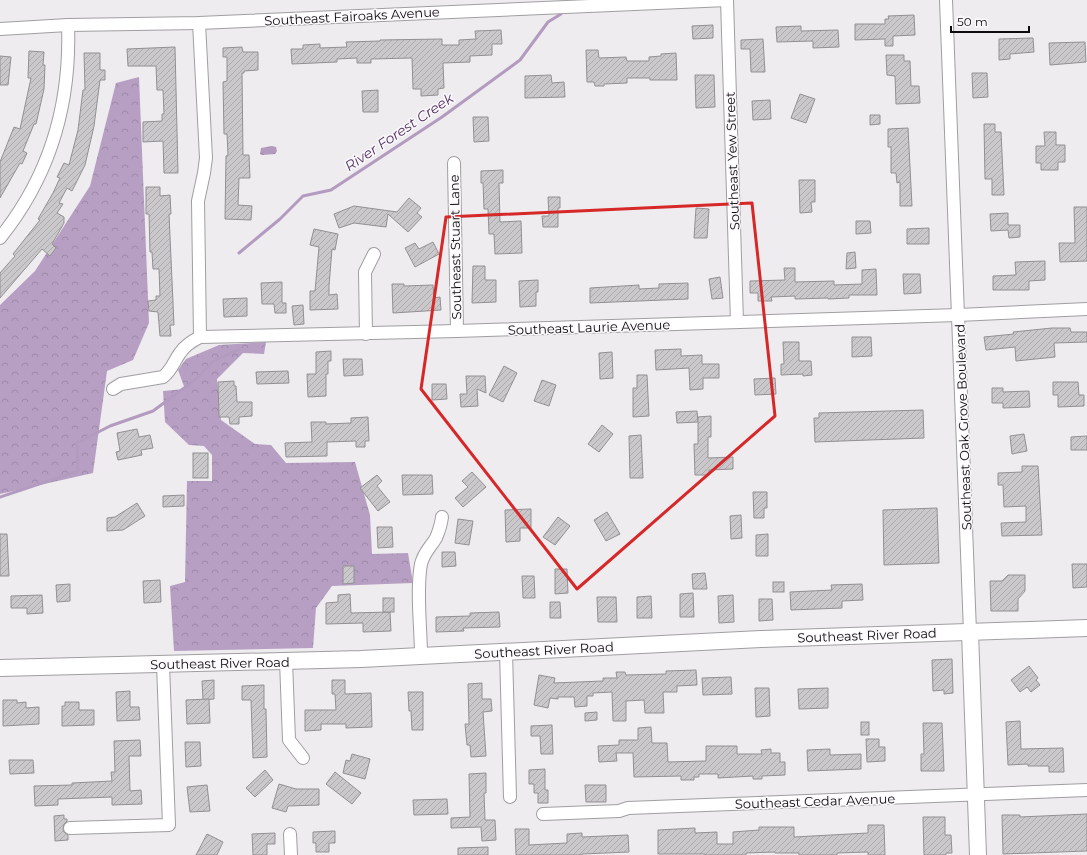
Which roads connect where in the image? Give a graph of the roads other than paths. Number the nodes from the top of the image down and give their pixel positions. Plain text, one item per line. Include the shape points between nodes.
1 (727, 0) edge
2 (946, 0) edge
3 (529, 4) edge
4 (199, 23) junction
5 (68, 26) junction
6 (0, 29) edge
7 (454, 163) dead end
8 (0, 238) edge
9 (374, 254) dead end
10 (1087, 309) edge
11 (958, 314) junction
12 (737, 322) junction
13 (457, 331) junction
14 (366, 334) junction
15 (200, 337) junction
16 (113, 389) dead end
17 (442, 518) dead end
18 (1087, 628) edge
19 (970, 632) junction
20 (506, 652) junction
21 (421, 656) junction
22 (286, 661) junction
23 (164, 664) junction
24 (0, 668) edge
25 (303, 758) dead end
26 (1087, 790) edge
27 (976, 794) junction
28 (510, 797) dead end
29 (543, 814) dead end
30 (70, 828) dead end
31 (290, 834) dead end
32 (290, 855) edge
33 (978, 855) edge

1 - 3 street, Southeast Fairoaks Avenue
1 - 12 street, Southeast Yew Street
2 - 11 street, Southeast Oak Grove Boulevard
3 - 4 street, Southeast Fairoaks Avenue
4 - 5 street, Southeast Fairoaks Avenue
4 - 15 street via 206,158 198,201
5 - 6 street, Southeast Fairoaks Avenue
5 - 8 street via 66,84 54,140 29,197
7 - 13 street, Southeast Stuart Lane
9 - 14 street via 365,272
10 - 11 street, Southeast Laurie Avenue
11 - 12 street, Southeast Laurie Avenue
11 - 19 street, Southeast Oak Grove Boulevard
12 - 13 street, Southeast Laurie Avenue
13 - 14 street, Southeast Laurie Avenue
14 - 15 street, Southeast Laurie Avenue
15 - 16 street via 180,352 169,372 163,377 121,384
17 - 21 street via 435,539 426,549 421,563
18 - 19 street, Southeast River Road
19 - 20 street, Southeast River Road via 746,639
19 - 27 street, Southeast Oak Grove Boulevard
20 - 21 street, Southeast River Road
20 - 28 street
21 - 22 street, Southeast River Road
22 - 23 street, Southeast River Road
22 - 25 street via 289,740
23 - 24 street, Southeast River Road
23 - 30 street via 168,825
26 - 27 street, Southeast Cedar Avenue
27 - 29 street, Southeast Cedar Avenue via 628,808 619,812
27 - 33 street, Southeast Oak Grove Boulevard
31 - 32 street

